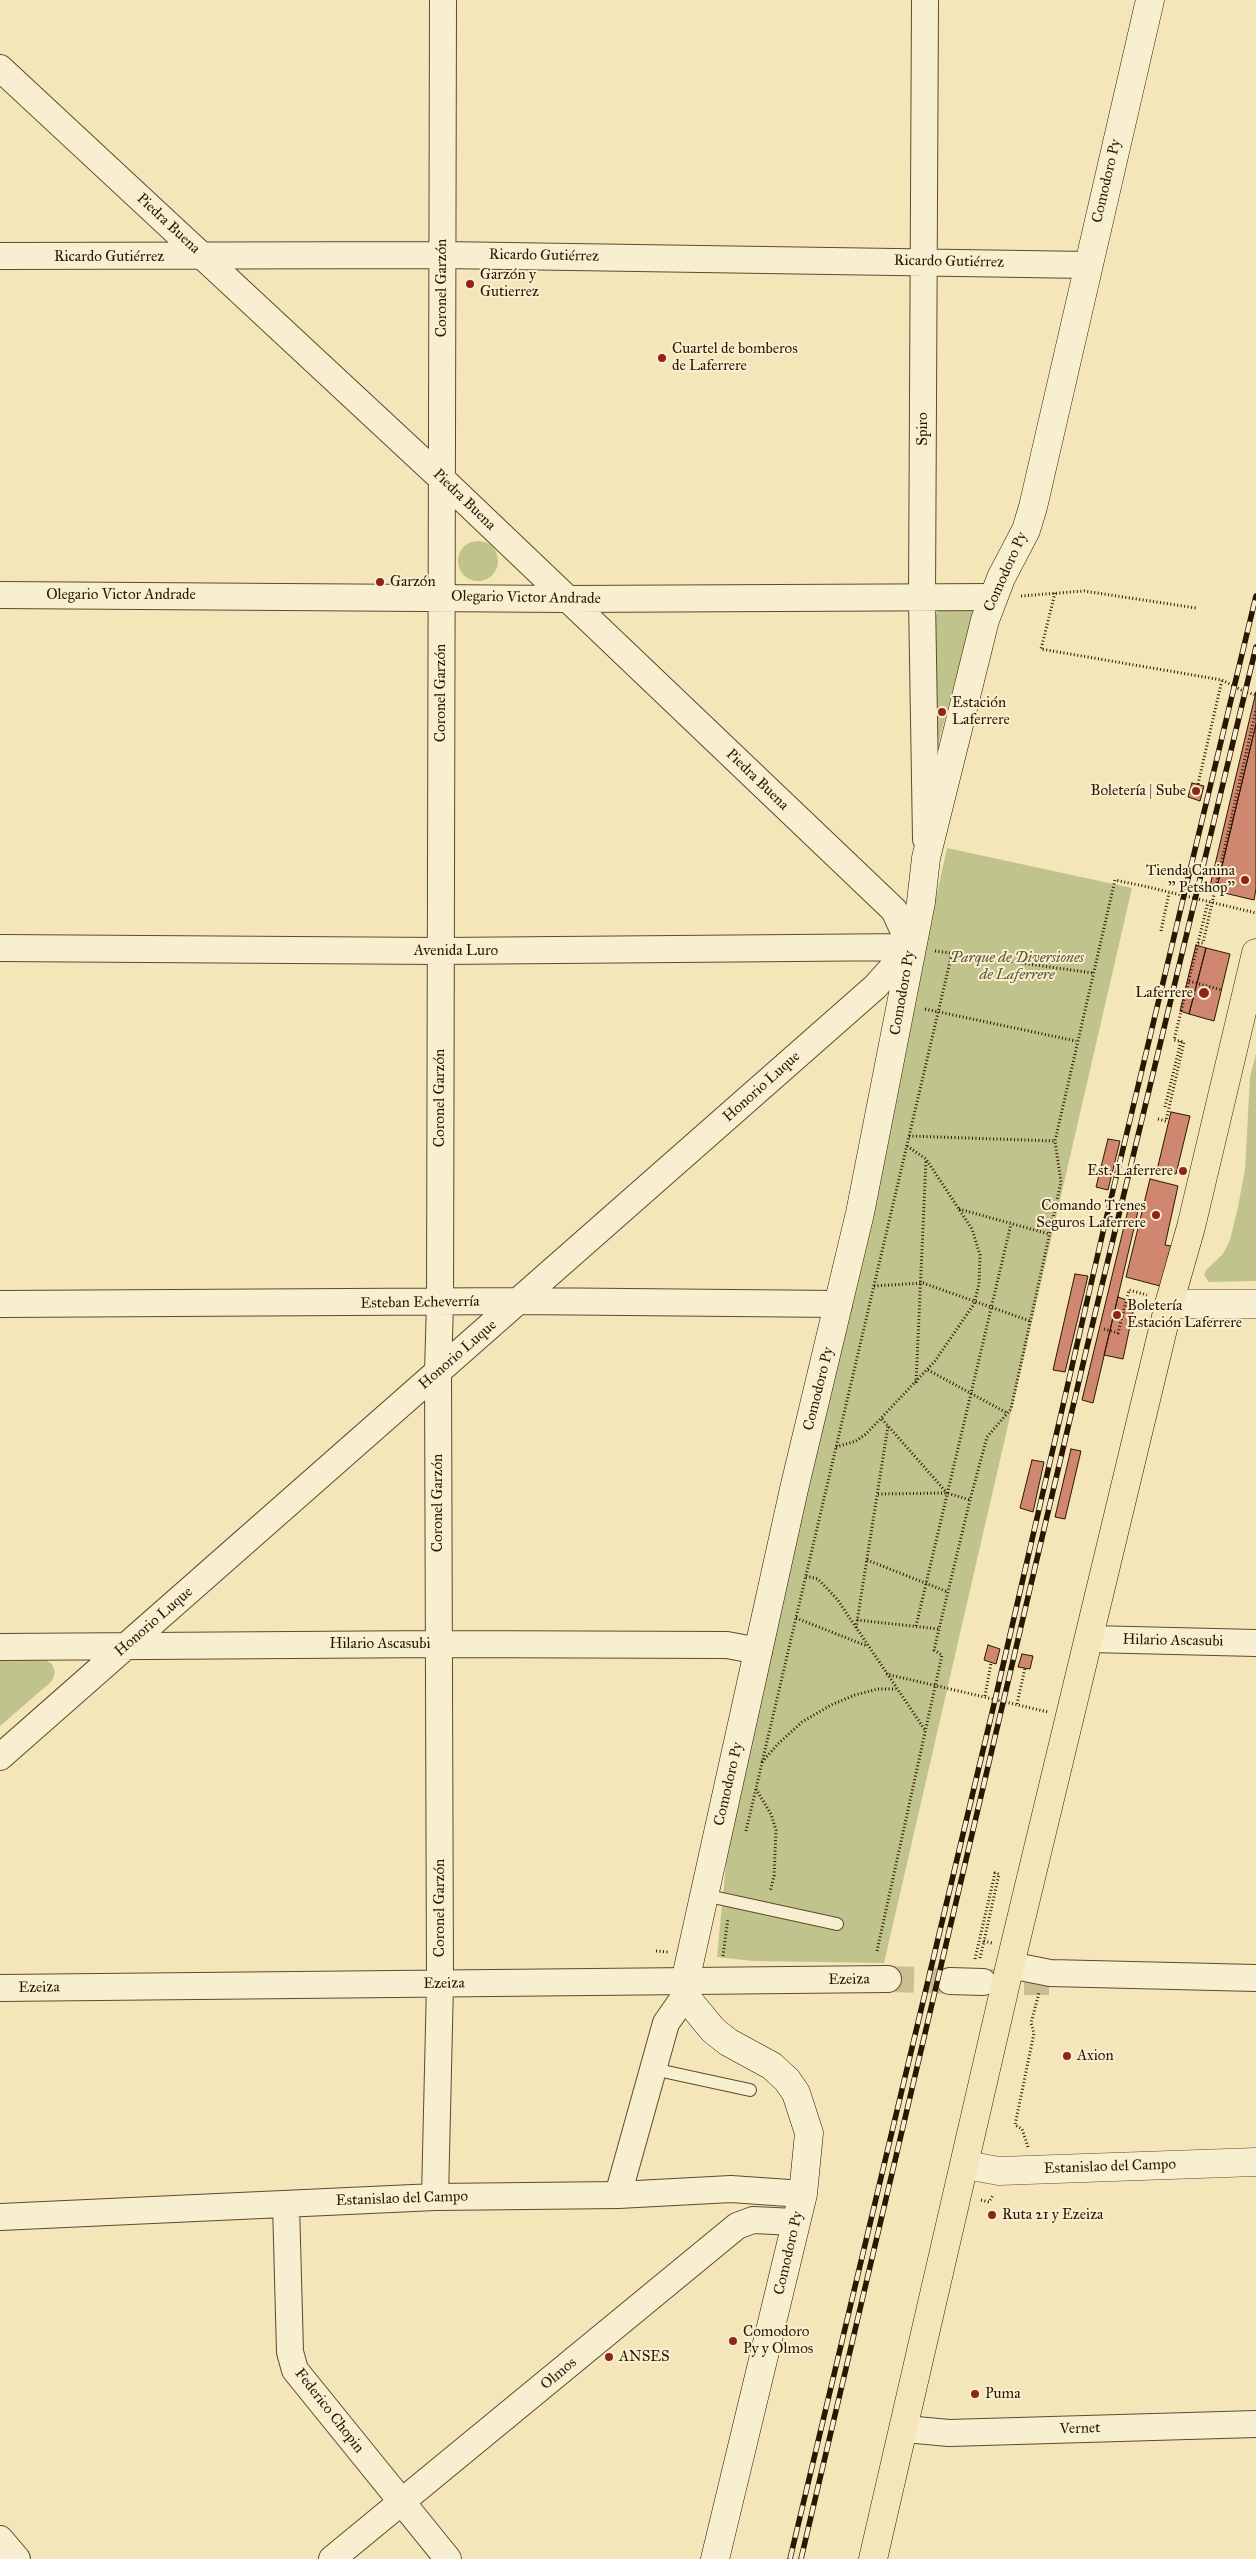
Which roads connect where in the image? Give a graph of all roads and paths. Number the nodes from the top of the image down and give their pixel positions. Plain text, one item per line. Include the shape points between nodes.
1 (444, 0) edge
2 (925, 0) edge
3 (1150, 0) edge
4 (0, 68) edge
5 (443, 255) junction
6 (0, 256) edge
7 (204, 257) junction
8 (924, 261) junction
9 (1088, 265) junction
10 (442, 479) junction
11 (1055, 593) junction
12 (0, 595) edge
13 (441, 597) junction
14 (993, 597) junction
15 (566, 599) junction
16 (922, 599) junction
17 (1196, 608) dead end
18 (1222, 680) junction
19 (1256, 695) edge
20 (1256, 710) edge
21 (1198, 784) dead end
22 (926, 858) junction
23 (1169, 893) junction
24 (1208, 902) junction
25 (1256, 913) edge
26 (1161, 931) dead end
27 (1198, 943) junction
28 (911, 947) junction
29 (0, 948) edge
30 (440, 952) junction
31 (1256, 952) edge
32 (952, 953) junction
33 (1093, 973) junction
34 (1189, 981) junction
35 (1246, 996) junction
36 (902, 1004) junction
37 (938, 1012) junction
38 (1076, 1041) junction
39 (1181, 1041) junction
40 (1165, 1107) dead end
41 (1158, 1119) dead end
42 (910, 1136) junction
43 (1055, 1141) junction
44 (907, 1146) junction
45 (926, 1159) junction
46 (959, 1209) junction
47 (1011, 1224) junction
48 (1049, 1234) junction
49 (920, 1283) junction
50 (874, 1286) junction
51 (975, 1300) junction
52 (520, 1301) junction
53 (440, 1303) junction
54 (1169, 1303) junction
55 (0, 1304) edge
56 (839, 1304) junction
57 (1256, 1304) edge
58 (991, 1306) junction
59 (1030, 1321) junction
60 (1104, 1329) dead end
61 (928, 1370) junction
62 (438, 1372) junction
63 (916, 1383) junction
64 (971, 1393) junction
65 (1007, 1413) junction
66 (882, 1419) junction
67 (888, 1426) junction
68 (836, 1448) junction
69 (947, 1493) junction
70 (878, 1494) junction
71 (970, 1500) junction
72 (868, 1560) junction
73 (806, 1576) junction
74 (926, 1584) junction
75 (948, 1592) junction
76 (796, 1618) junction
77 (857, 1620) junction
78 (916, 1626) junction
79 (856, 1628) junction
80 (939, 1628) junction
81 (1090, 1639) junction
82 (1256, 1643) edge
83 (439, 1644) junction
84 (128, 1645) junction
85 (867, 1646) junction
86 (0, 1647) edge
87 (759, 1651) junction
88 (992, 1663) dead end
89 (1025, 1668) dead end
90 (886, 1674) junction
91 (936, 1685) junction
92 (897, 1689) junction
93 (985, 1696) junction
94 (1017, 1705) junction
95 (1070, 1717) junction
96 (926, 1730) junction
97 (0, 1757) edge
98 (762, 1763) junction
99 (756, 1788) junction
100 (745, 1835) dead end
101 (717, 1898) junction
102 (766, 1909) junction
103 (837, 1924) dead end
104 (984, 1942) dead end
105 (877, 1951) dead end
106 (723, 1960) dead end
107 (1010, 1965) junction
108 (982, 1970) joint
109 (1256, 1978) edge
110 (888, 1980) tunnel mouth
111 (950, 1981) tunnel mouth
112 (1049, 1982) tunnel mouth
113 (440, 1984) junction
114 (0, 1988) edge
115 (1256, 1988) edge
116 (685, 1989) junction
117 (653, 2069) junction
118 (750, 2090) dead end
119 (1256, 2162) edge
120 (965, 2165) junction
121 (803, 2194) junction
122 (618, 2195) junction
123 (435, 2197) junction
124 (286, 2204) junction
125 (0, 2217) edge
126 (796, 2222) junction
127 (1256, 2424) edge
128 (905, 2429) junction
129 (402, 2503) junction
130 (0, 2539) edge
131 (17, 2559) edge
132 (332, 2559) edge
133 (448, 2559) edge
134 (714, 2559) edge
135 (873, 2559) edge

1 - 5 street, Coronel Garzón
2 - 8 street, Spiro
3 - 9 main road, Comodoro Py
4 - 7 street, Piedra Buena
5 - 7 street, Ricardo Gutiérrez
5 - 8 street, Ricardo Gutiérrez
5 - 10 street, Coronel Garzón
6 - 7 street, Ricardo Gutiérrez
7 - 10 street, Piedra Buena
8 - 9 street, Ricardo Gutiérrez
8 - 16 street, Spiro
9 - 14 main road, Comodoro Py via 1033,507 1026,530
10 - 13 street, Coronel Garzón
10 - 15 street, Piedra Buena
11 - 14 path
11 - 17 path via 1084,591
11 - 18 path via 1041,649
12 - 13 street, Olegario Victor Andrade
13 - 15 street, Olegario Victor Andrade
13 - 30 street, Coronel Garzón
14 - 16 street, Olegario Victor Andrade
14 - 22 main road, Comodoro Py
15 - 16 street, Olegario Victor Andrade
15 - 28 street, Piedra Buena via 894,910
16 - 22 street, Spiro
18 - 19 path
18 - 21 path
20 - 27 path via 1203,943
22 - 28 main road, Comodoro Py
23 - 24 path, bridge
23 - 26 path
23 - 33 path, bridge via 1115,880
24 - 25 path, bridge
24 - 27 path
27 - 34 path
28 - 30 street, Avenida Luro
28 - 32 path
28 - 36 main road, Comodoro Py
28 - 52 street, Honorio Luque via 875,986
29 - 30 street, Avenida Luro
30 - 53 street, Coronel Garzón
31 - 35 main road
32 - 33 path
32 - 37 path
33 - 38 path
34 - 35 path
34 - 39 path via 1174,1040
35 - 54 main road
36 - 37 path
36 - 56 main road, Comodoro Py
37 - 38 path
37 - 42 path
38 - 43 path
39 - 40 path
39 - 41 path via 1184,1042 1166,1121
42 - 43 path
42 - 44 path
43 - 48 path via 1061,1182
44 - 45 path
44 - 50 path
45 - 46 path
45 - 49 path
46 - 47 path
46 - 51 path via 972,1229 980,1254
47 - 48 path
47 - 58 path
48 - 59 path
49 - 50 path
49 - 51 path
49 - 63 path
50 - 68 path
51 - 58 path
51 - 61 path via 961,1326
52 - 53 street, Esteban Echeverría
52 - 56 street, Esteban Echeverría
52 - 62 street, Honorio Luque
53 - 55 street, Esteban Echeverría
53 - 62 street, Coronel Garzón
54 - 57 main road
54 - 60 path via 1129,1290 1118,1333
54 - 81 main road
56 - 87 main road, Comodoro Py
58 - 59 path
58 - 64 path
59 - 65 path via 1011,1409
61 - 63 path
61 - 64 path
62 - 83 street, Coronel Garzón
62 - 84 street, Honorio Luque
63 - 66 path
64 - 65 path
64 - 69 path
65 - 71 path via 987,1437
66 - 67 path
66 - 68 path via 856,1441
67 - 69 path
67 - 70 path
68 - 73 path
69 - 70 path
69 - 71 path
69 - 74 path
70 - 72 path
71 - 75 path
72 - 74 path
72 - 77 path
73 - 76 path
73 - 79 path via 818,1579 826,1586
74 - 75 path
74 - 78 path
75 - 80 path
76 - 85 path
76 - 98 path
77 - 78 path
77 - 79 path
78 - 80 path
79 - 85 path
80 - 91 path via 934,1650 942,1655
81 - 82 street, Hilario Ascasubi
81 - 95 main road
83 - 84 street, Hilario Ascasubi
83 - 87 street, Hilario Ascasubi via 727,1645
83 - 113 street, Coronel Garzón
84 - 86 street, Hilario Ascasubi
84 - 97 street, Honorio Luque
85 - 90 path
87 - 101 main road, Comodoro Py
88 - 93 path
89 - 94 path
90 - 91 path
90 - 92 path
91 - 93 path
91 - 96 path
92 - 96 path
92 - 98 path via 878,1689 832,1705 802,1722
93 - 94 path
94 - 95 path
95 - 107 main road
96 - 105 path
98 - 99 path
99 - 100 path
99 - 102 path via 776,1830 774,1876
101 - 102 lane
101 - 106 path
101 - 116 main road, Comodoro Py
102 - 103 lane
104 - 108 path
107 - 109 street via 1050,1973
107 - 120 main road
108 - 111 street
110 - 116 street, Ezeiza
112 - 115 street
113 - 114 street, Ezeiza
113 - 116 street, Ezeiza
113 - 123 street, Coronel Garzón
116 - 117 street, Comodoro Py via 666,2023
116 - 121 main road, Comodoro Py via 713,2030 772,2066 796,2093 809,2132
117 - 118 lane
117 - 122 street, Comodoro Py
119 - 120 main road, Estanislao del Campo via 999,2170
120 - 128 main road
121 - 122 street, Estanislao del Campo via 731,2189
121 - 126 main road, Comodoro Py
122 - 123 street, Estanislao del Campo
123 - 124 street, Estanislao del Campo
124 - 125 street, Estanislao del Campo
124 - 129 street, Federico Chopin via 290,2352 295,2370
126 - 129 street, Olmos via 753,2220 737,2226
126 - 134 main road, Comodoro Py
127 - 128 street, Vernet via 949,2433
128 - 135 main road
129 - 132 street, Olmos
129 - 133 street, Federico Chopin
130 - 131 street

